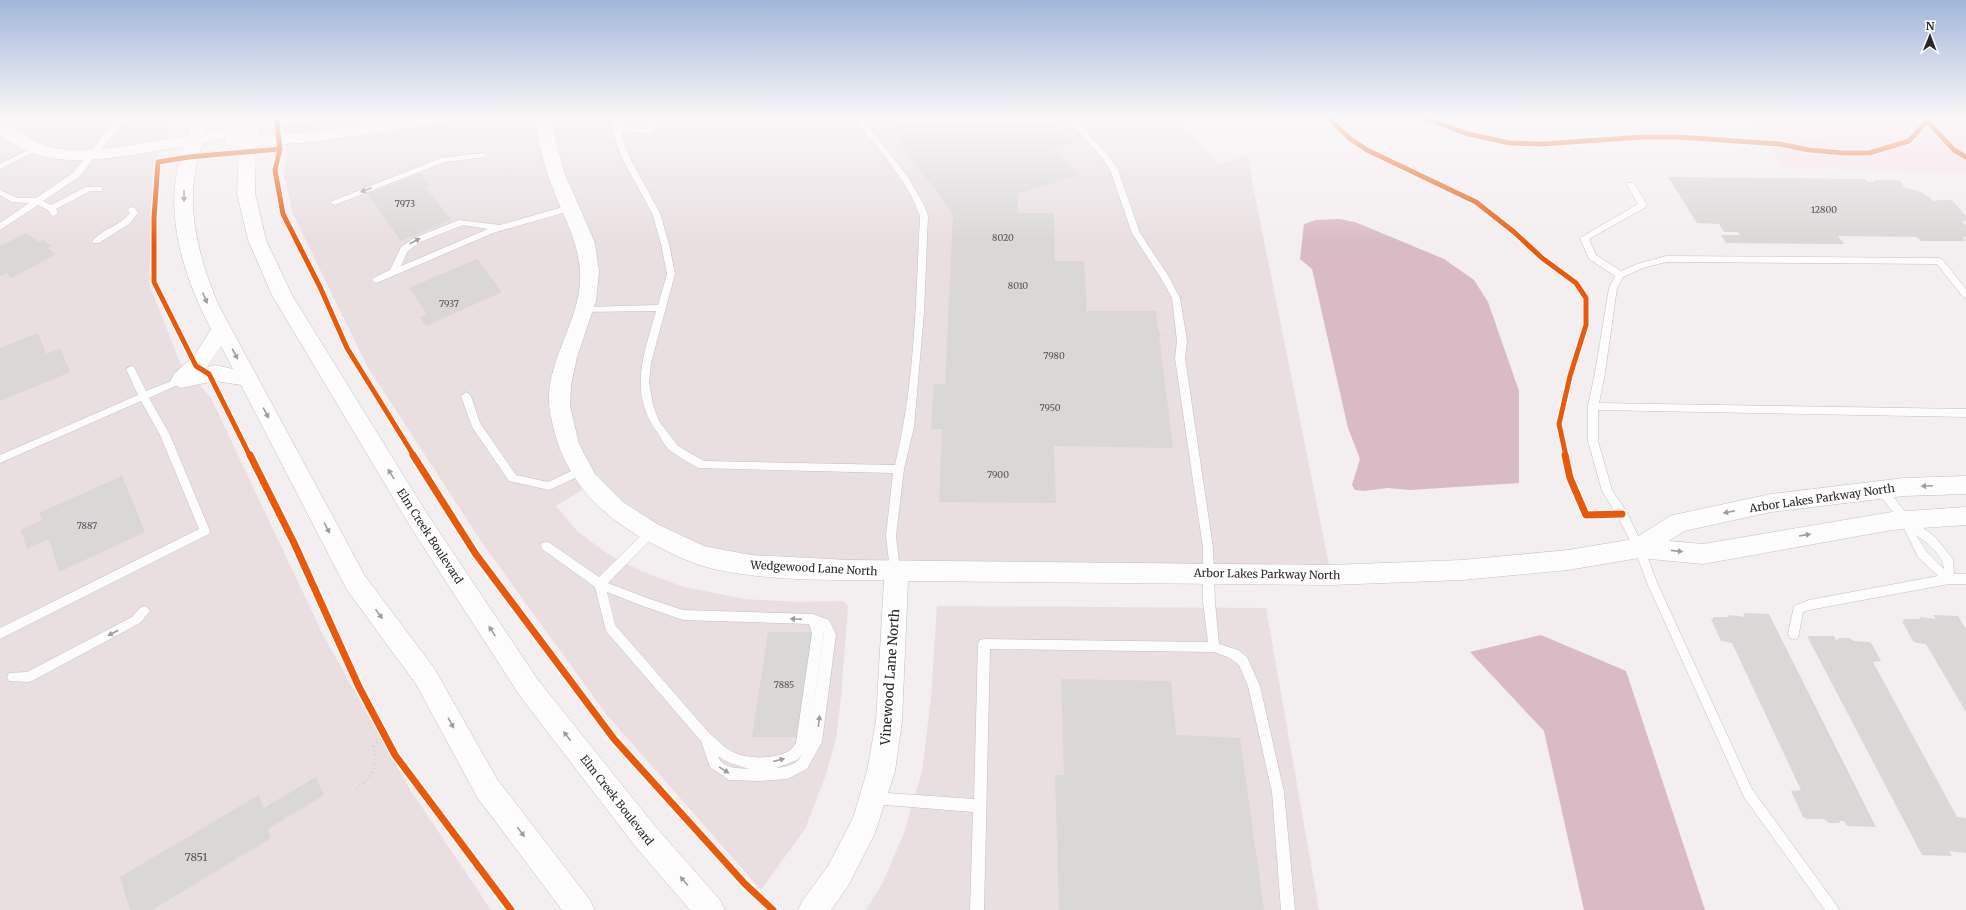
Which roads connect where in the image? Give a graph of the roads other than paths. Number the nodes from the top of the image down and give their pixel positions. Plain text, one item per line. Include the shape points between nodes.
1 (15, 159) edge
2 (89, 159) edge
3 (189, 159) edge
4 (248, 159) edge
5 (448, 159) edge
6 (552, 159) edge
7 (629, 159) edge
8 (889, 159) edge
9 (1107, 159) edge
10 (0, 167) edge
11 (1631, 185) dead end
12 (99, 189) dead end
13 (0, 192) edge
14 (37, 201) junction
15 (334, 202) dead end
16 (570, 208) junction
17 (132, 210) dead end
18 (0, 227) edge
19 (501, 228) junction
20 (96, 241) dead end
21 (394, 272) junction
22 (1620, 275) junction
23 (376, 280) dead end
24 (1966, 295) edge
25 (660, 308) junction
26 (583, 310) junction
27 (220, 330) junction
28 (131, 369) dead end
29 (248, 379) junction
30 (180, 380) junction
31 (144, 396) junction
32 (466, 396) dead end
33 (1593, 406) junction
34 (1966, 413) edge
35 (0, 459) edge
36 (899, 469) junction
37 (580, 471) junction
38 (1966, 485) edge
39 (1881, 489) junction
40 (1966, 516) edge
41 (1905, 520) junction
42 (651, 532) junction
43 (546, 546) dead end
44 (1638, 548) junction
45 (895, 571) junction
46 (1209, 573) junction
47 (1949, 579) junction
48 (1966, 579) edge
49 (600, 584) junction
50 (144, 610) dead end
51 (0, 634) edge
52 (1794, 634) dead end
53 (1214, 647) junction
54 (13, 678) dead end
55 (873, 798) junction
56 (978, 806) junction
57 (580, 910) edge
58 (710, 910) edge
59 (813, 910) edge
60 (977, 910) edge
61 (1288, 910) edge
62 (1833, 910) edge

1 - 10 lane
2 - 14 lane via 76,175
3 -> 27 street via 184,194 186,231 193,265
58 -> 4 street, Elm Creek Boulevard via 645,836 529,688 418,519 286,302 257,240 246,193
5 -> 15 lane
6 - 16 street, Wedgewood Lane North
7 - 25 lane via 656,213 665,244 671,274
8 - 36 lane via 909,186 924,216 921,298 912,406
9 - 46 lane via 1114,170 1136,233 1176,298 1182,341 1180,358
11 - 22 lane via 1644,205 1584,238 1592,256
12 - 14 lane via 80,192 53,210
13 - 14 lane via 15,200
14 - 18 lane
16 - 19 lane
16 - 26 street, Wedgewood Lane North via 588,255 590,287
17 - 20 lane via 134,213 127,222
19 - 21 lane
21 -> 19 lane via 401,254 409,244 454,225 469,222
21 - 23 lane
22 - 24 lane via 1666,259 1938,261
22 - 33 lane via 1614,288
25 - 26 lane
25 - 36 lane via 646,363 644,382 648,405 674,449 702,465
26 - 37 street, Wedgewood Lane North via 563,367 559,401 565,433
27 -> 29 street
27 - 30 street via 202,360
28 - 31 lane
29 - 30 street via 215,373
29 -> 57 street via 356,583 425,676 487,788
30 - 31 lane
31 - 35 lane
31 - 51 lane via 165,435 205,531
32 - 37 lane via 475,424 513,478 549,486
33 - 34 lane
33 - 44 lane via 1593,441 1607,491 1622,514
36 - 45 lane via 891,536
37 - 42 street, Wedgewood Lane North via 605,501 622,515
38 -> 39 street, Arbor Lakes Parkway North
39 - 41 lane
39 -> 44 street, Arbor Lakes Parkway North via 1771,503 1678,523
40 - 41 street, Arbor Lakes Parkway North
44 -> 41 street, Arbor Lakes Parkway North via 1703,554
41 - 47 lane via 1918,551 1930,565
41 - 47 lane via 1931,540 1949,562
42 - 45 street, Wedgewood Lane North via 694,553 740,564
42 - 49 lane
43 - 49 lane
44 - 46 street, Arbor Lakes Parkway North via 1568,560 1462,570 1331,575
44 - 62 lane via 1748,793
45 - 46 street, Arbor Lakes Parkway North
45 - 55 street, Vinewood Lane North via 897,587 889,722 881,771
46 - 53 lane
47 - 48 lane
47 - 52 lane via 1810,605 1798,610
49 -> 49 lane via 610,627 706,738 731,758 750,763 776,762 793,756 802,746 818,633 813,619 683,615
50 -> 54 lane via 136,620 28,677
53 - 56 lane via 984,644
53 - 61 lane via 1234,654 1243,661 1254,686 1278,792 1284,889
55 - 56 lane
55 - 59 street, Vinewood Lane North via 865,823 838,876
56 - 60 lane

